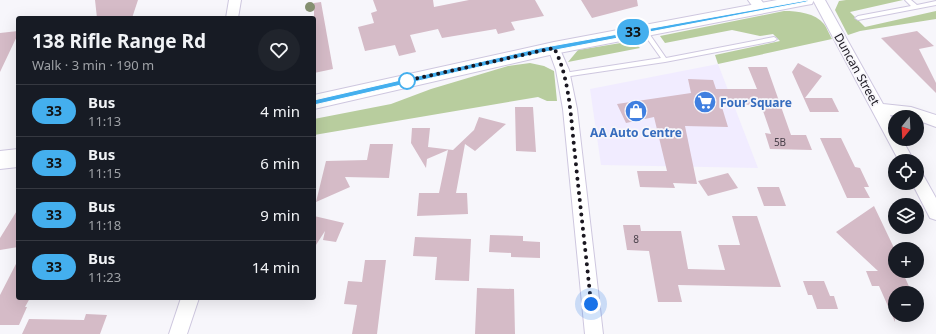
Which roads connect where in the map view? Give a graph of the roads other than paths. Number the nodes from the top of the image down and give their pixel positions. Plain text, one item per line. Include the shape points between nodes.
1 (235, 0) edge
2 (806, 0) edge
3 (819, 0) edge
4 (908, 0) edge
5 (936, 3) edge
6 (758, 4) edge
7 (916, 7) junction
8 (232, 16) edge
9 (858, 18) dead end
10 (644, 30) junction
11 (774, 39) dead end
12 (554, 48) junction
13 (665, 60) junction
14 (564, 76) junction
15 (316, 102) edge
16 (879, 109) junction
17 (936, 121) edge
18 (888, 126) edge
19 (16, 158) edge
20 (0, 160) edge
21 (924, 190) edge
22 (936, 213) edge
23 (189, 300) edge
24 (178, 334) edge
25 (594, 334) edge

1 - 8 street
2 - 6 street
3 - 16 street, Duncan Street
4 - 7 lane
5 - 7 lane
6 - 10 street
7 - 9 lane
10 - 12 street
10 - 13 lane
11 - 13 lane
12 - 14 street
12 - 15 street
13 - 14 lane
14 - 25 street via 570,110
16 - 17 street via 911,112
16 - 18 street, Duncan Street
19 - 20 street
21 - 22 street
23 - 24 street

